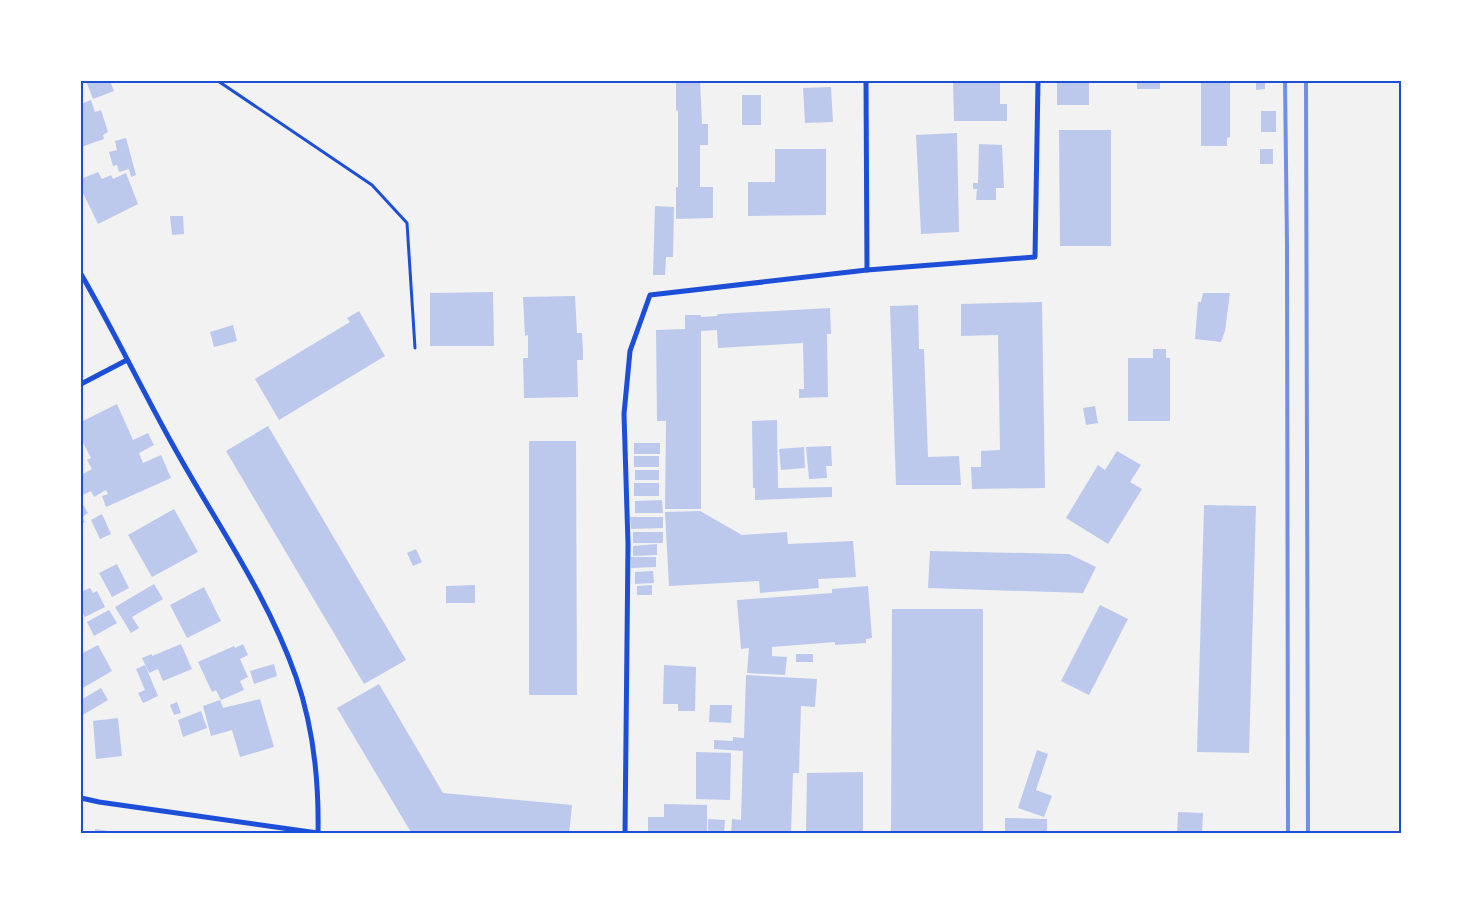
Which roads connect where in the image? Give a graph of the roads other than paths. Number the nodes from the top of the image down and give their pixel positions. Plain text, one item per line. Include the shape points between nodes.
1 (866, 81) edge
2 (1038, 81) edge
3 (866, 270) junction
4 (81, 274) edge
5 (127, 360) junction
6 (81, 384) edge
7 (81, 798) edge
8 (322, 833) edge
9 (625, 834) edge

1 - 3 street
2 - 3 street via 1035,257
3 - 9 street via 650,295 630,350 624,414 628,544
4 - 5 street
5 - 6 street
5 - 8 street via 272,618 296,677 308,720
7 - 8 street

